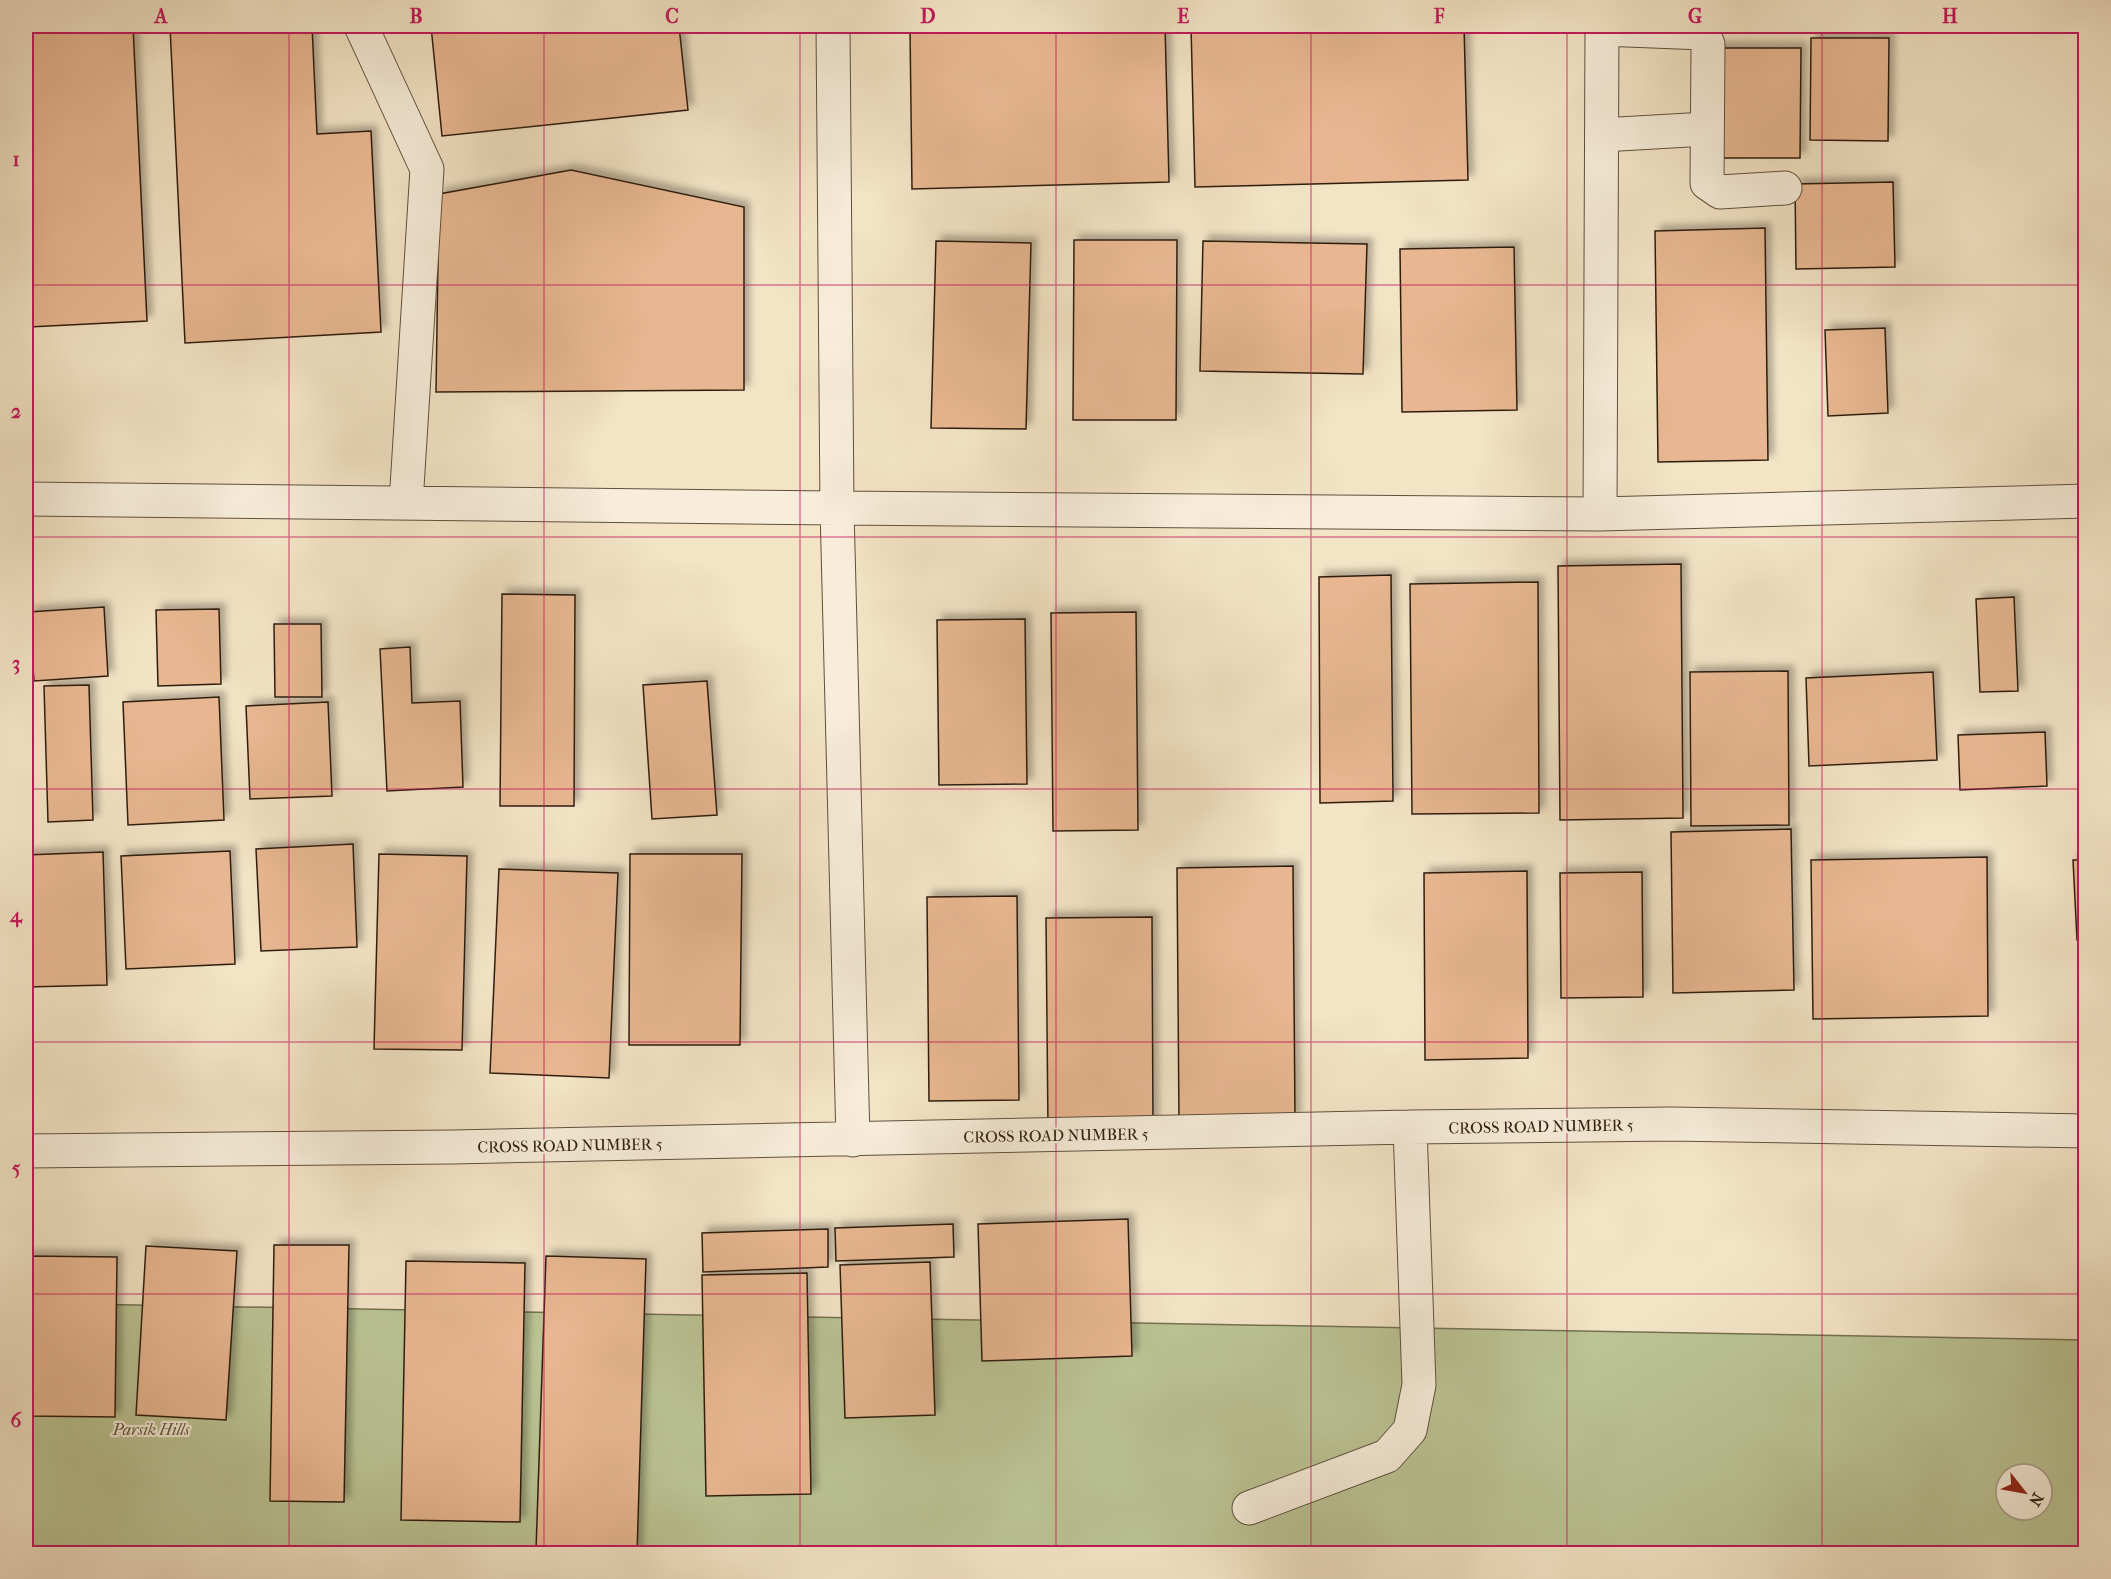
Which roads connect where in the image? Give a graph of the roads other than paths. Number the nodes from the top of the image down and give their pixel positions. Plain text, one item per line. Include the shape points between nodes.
1 (361, 26) edge
2 (833, 26) edge
3 (1602, 27) edge
4 (1707, 129) junction
5 (1602, 135) junction
6 (1785, 188) dead end
7 (26, 499) edge
8 (2085, 501) edge
9 (406, 503) junction
10 (837, 508) junction
11 (1600, 514) junction
12 (1410, 1127) junction
13 (2085, 1131) edge
14 (853, 1140) junction
15 (26, 1151) edge
16 (1249, 1508) dead end

1 - 9 street via 427,169
2 - 10 street
3 - 4 street via 1703,33 1708,44
3 - 5 street
4 - 5 street
4 - 6 street via 1705,176 1712,189 1720,192
5 - 11 street
7 - 9 street
8 - 11 street
9 - 10 street
10 - 11 street
10 - 14 street
12 - 13 street, CROSS ROAD NUMBER 5 via 1671,1124
12 - 14 street, CROSS ROAD NUMBER 5
12 - 16 street via 1419,1385 1410,1430 1388,1456
14 - 15 street, CROSS ROAD NUMBER 5

